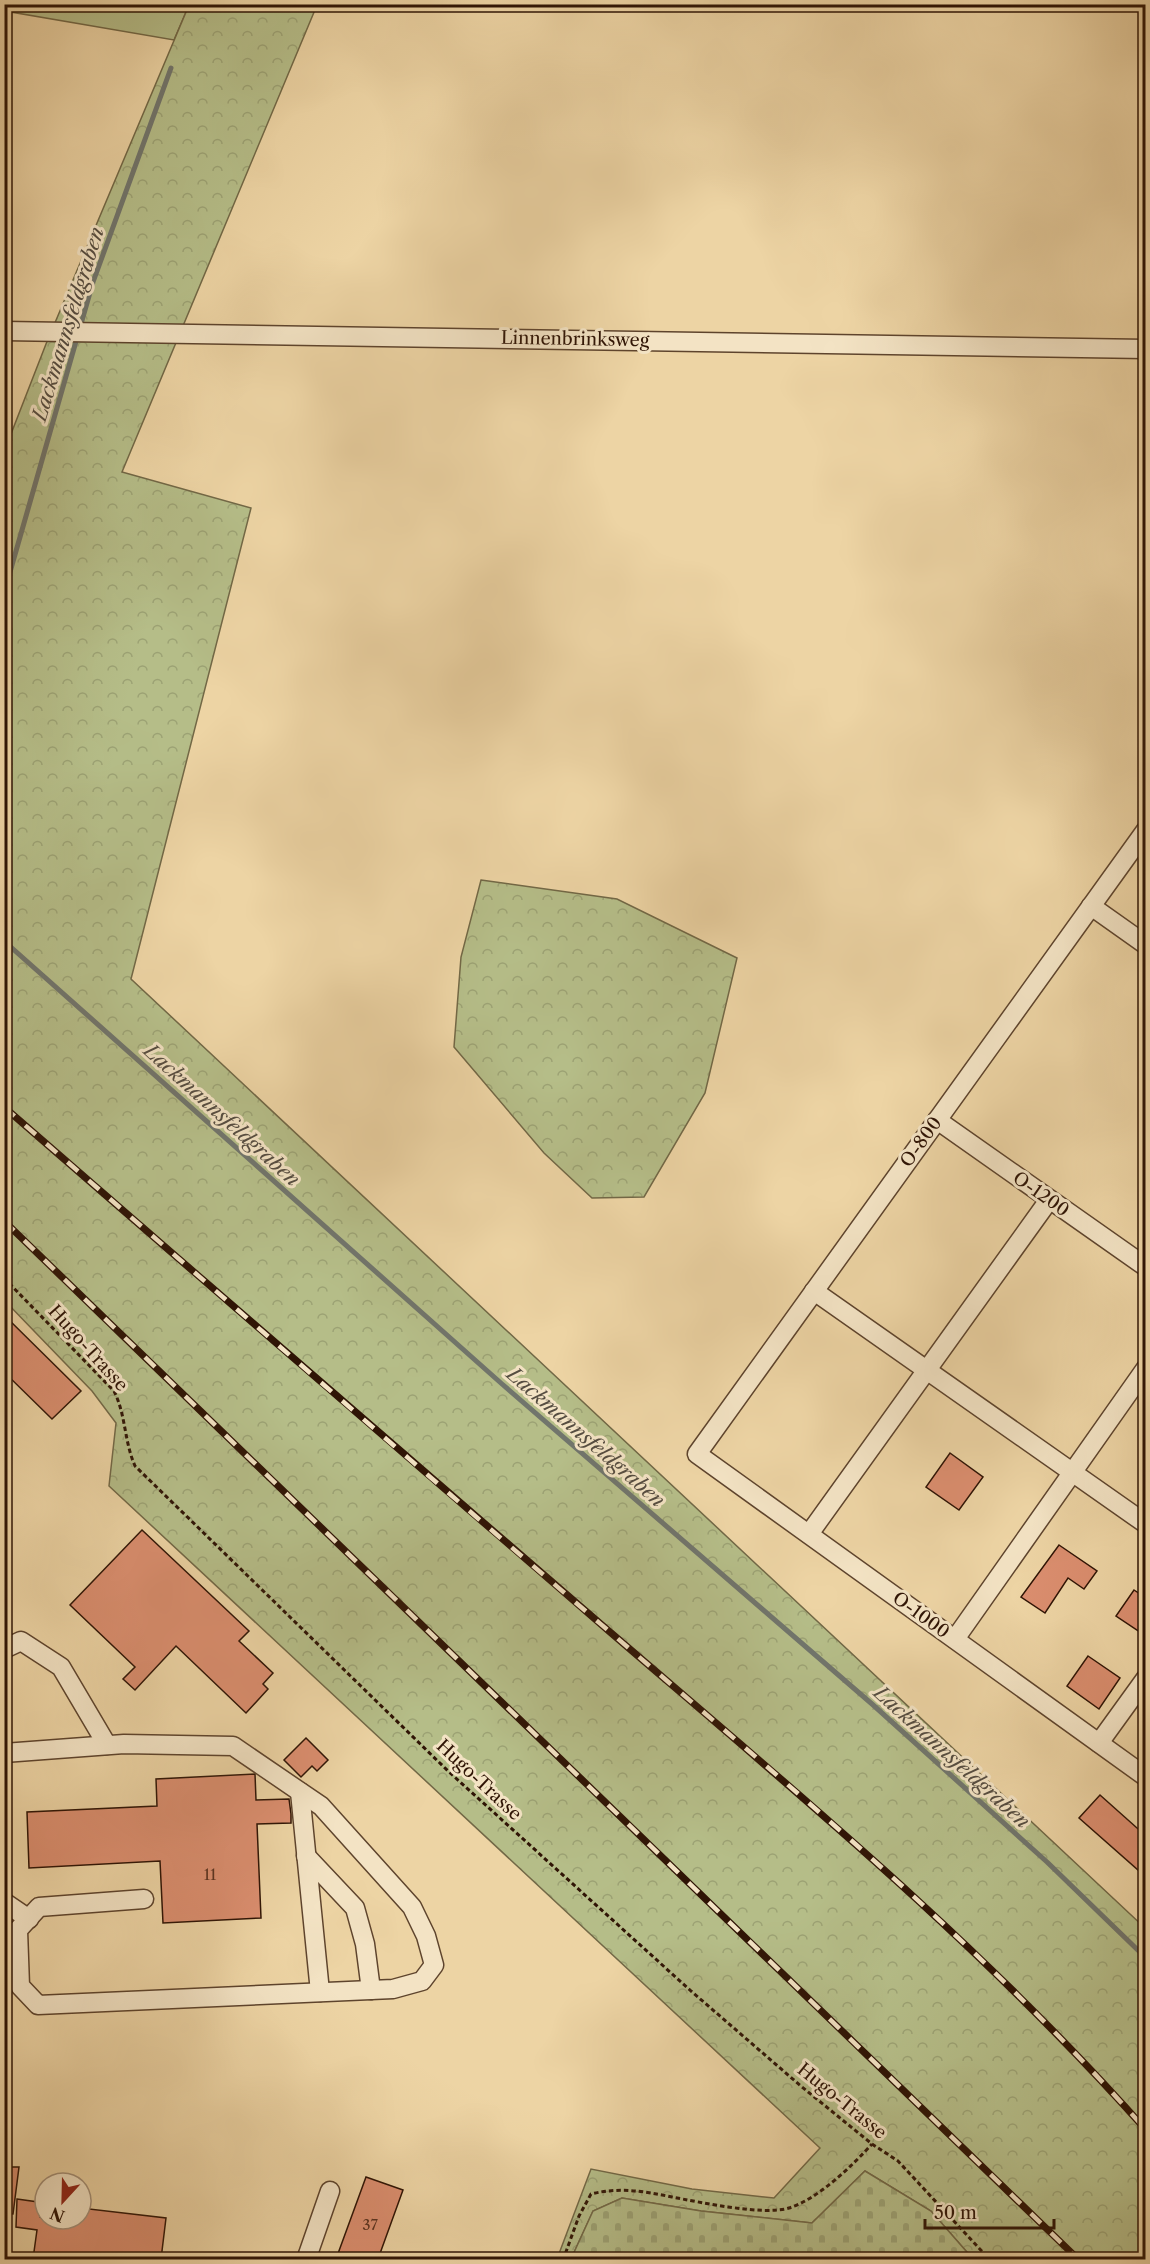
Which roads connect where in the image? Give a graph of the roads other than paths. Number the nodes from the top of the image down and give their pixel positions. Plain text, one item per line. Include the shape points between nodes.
1 (4, 331) edge
2 (1146, 349) edge
3 (1146, 830) edge
4 (1091, 906) junction
5 (1146, 945) edge
6 (937, 1120) junction
7 (1049, 1200) junction
8 (1146, 1267) edge
9 (814, 1291) junction
10 (1146, 1368) edge
11 (927, 1370) junction
12 (697, 1454) joint
13 (1072, 1472) junction
14 (1146, 1524) edge
15 (809, 1534) junction
16 (955, 1639) junction
17 (4, 1649) edge
18 (1146, 1678) edge
19 (1099, 1743) junction
20 (107, 1745) junction
21 (4, 1753) edge
22 (1146, 1777) edge
23 (300, 1792) junction
24 (306, 1856) junction
25 (144, 1899) dead end
26 (4, 1902) edge
27 (29, 1918) junction
28 (371, 1990) junction
29 (320, 1992) junction
30 (330, 2190) dead end
31 (306, 2259) edge

1 - 2 street, Linnenbrinksweg
3 - 4 street, O-800
4 - 5 street
4 - 6 street, O-800
6 - 7 street, O-1200
6 - 9 street, O-800
7 - 8 street, O-1200
7 - 11 street
9 - 11 street
9 - 12 street, O-800
10 - 13 street
11 - 13 street
11 - 15 street
12 - 15 street, O-1000
13 - 14 street
13 - 16 street
15 - 16 street, O-1000
16 - 19 street, O-1000
17 - 20 street via 21,1641 61,1667
18 - 19 street
19 - 22 street, O-1000
20 - 21 street
20 - 23 street via 233,1746
23 - 24 street
23 - 28 street via 321,1806 412,1907 426,1936 434,1965 422,1981
24 - 28 street via 355,1908
24 - 29 street
25 - 27 street via 39,1907
26 - 27 street
27 - 29 street via 18,1929 20,1986 38,2005
28 - 29 street
30 - 31 street

